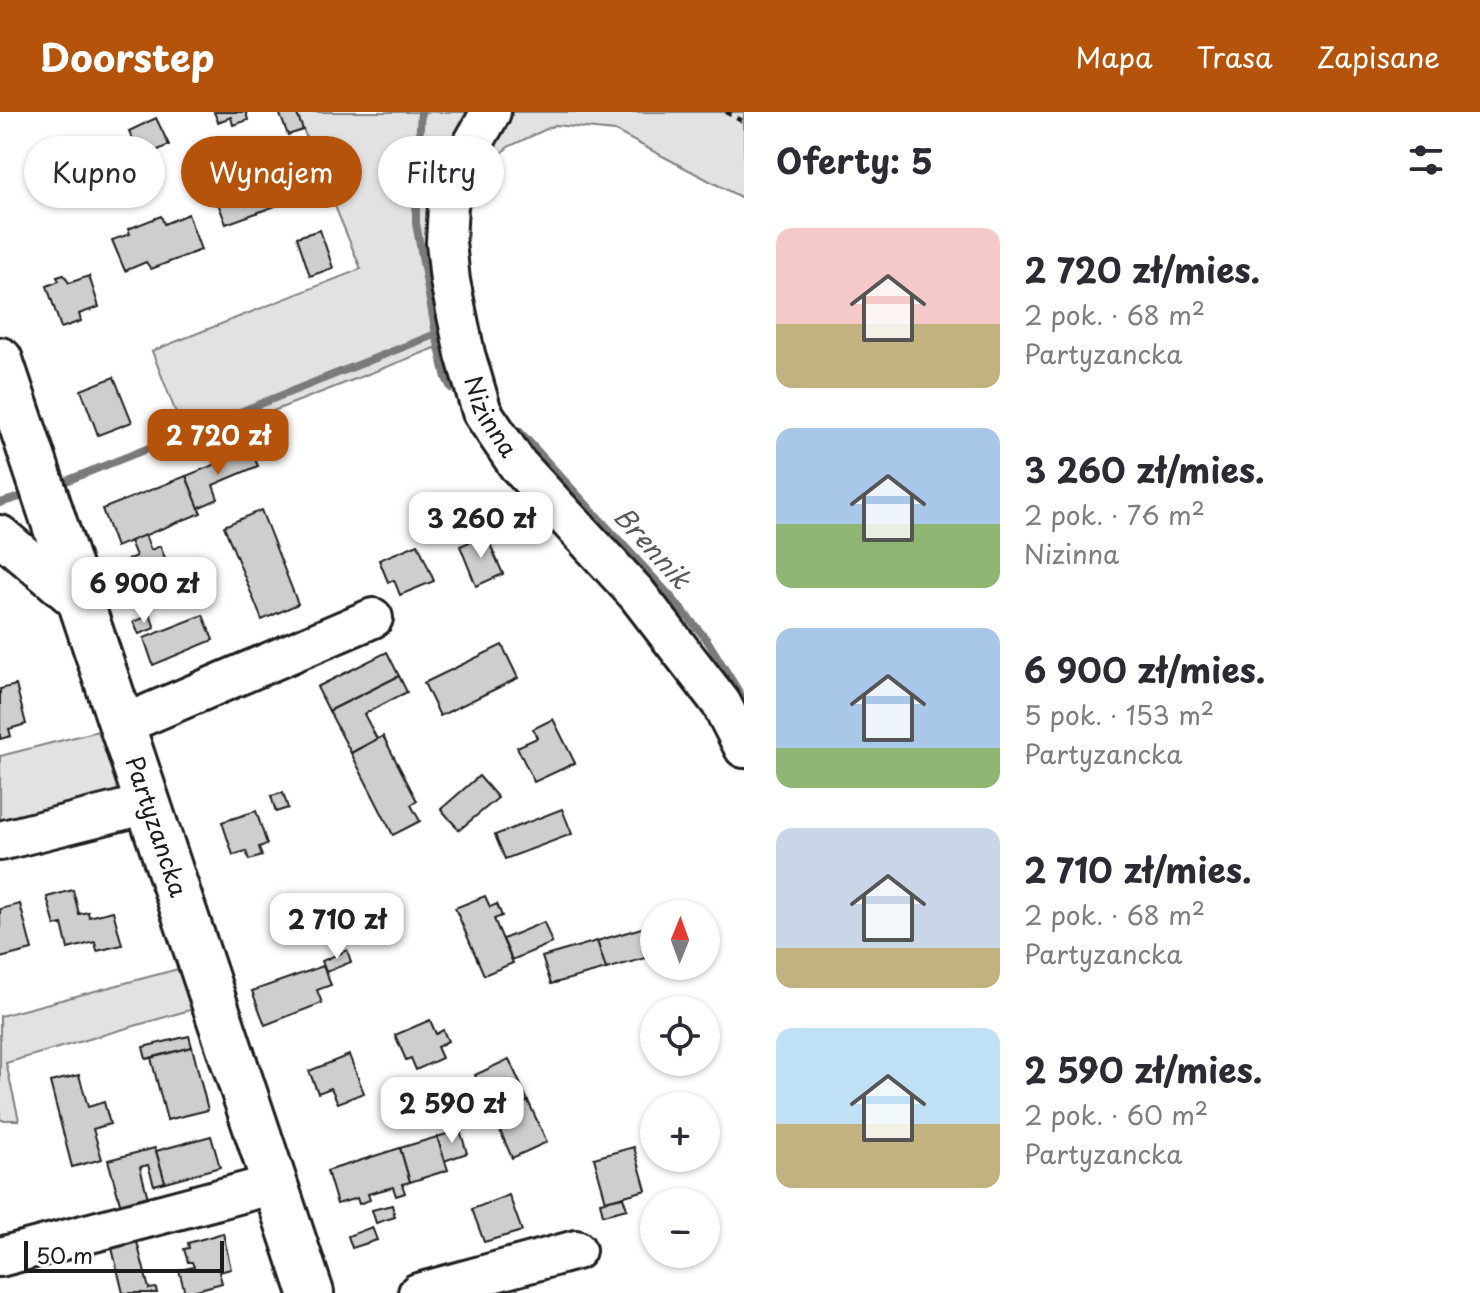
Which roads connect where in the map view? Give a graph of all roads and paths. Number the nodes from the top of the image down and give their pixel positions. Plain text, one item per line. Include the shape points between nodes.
1 (491, 112) edge
2 (726, 112) edge
3 (744, 122) edge
4 (0, 360) edge
5 (0, 535) edge
6 (82, 605) junction
7 (373, 618) dead end
8 (122, 725) junction
9 (744, 748) edge
10 (148, 804) junction
11 (0, 841) edge
12 (275, 1184) junction
13 (576, 1250) dead end
14 (0, 1257) edge
15 (311, 1293) edge
16 (418, 1293) edge

1 - 9 street, Nizinna via 458,170 448,205 446,242 465,354 482,412 517,464 654,616 721,703
2 - 3 path
4 - 6 main road, Partyzancka
5 - 6 street
6 - 8 main road, Partyzancka
7 - 8 street
8 - 10 main road, Partyzancka
10 - 11 street
10 - 12 main road, Partyzancka
12 - 14 street
12 - 15 main road, Partyzancka
13 - 16 street

